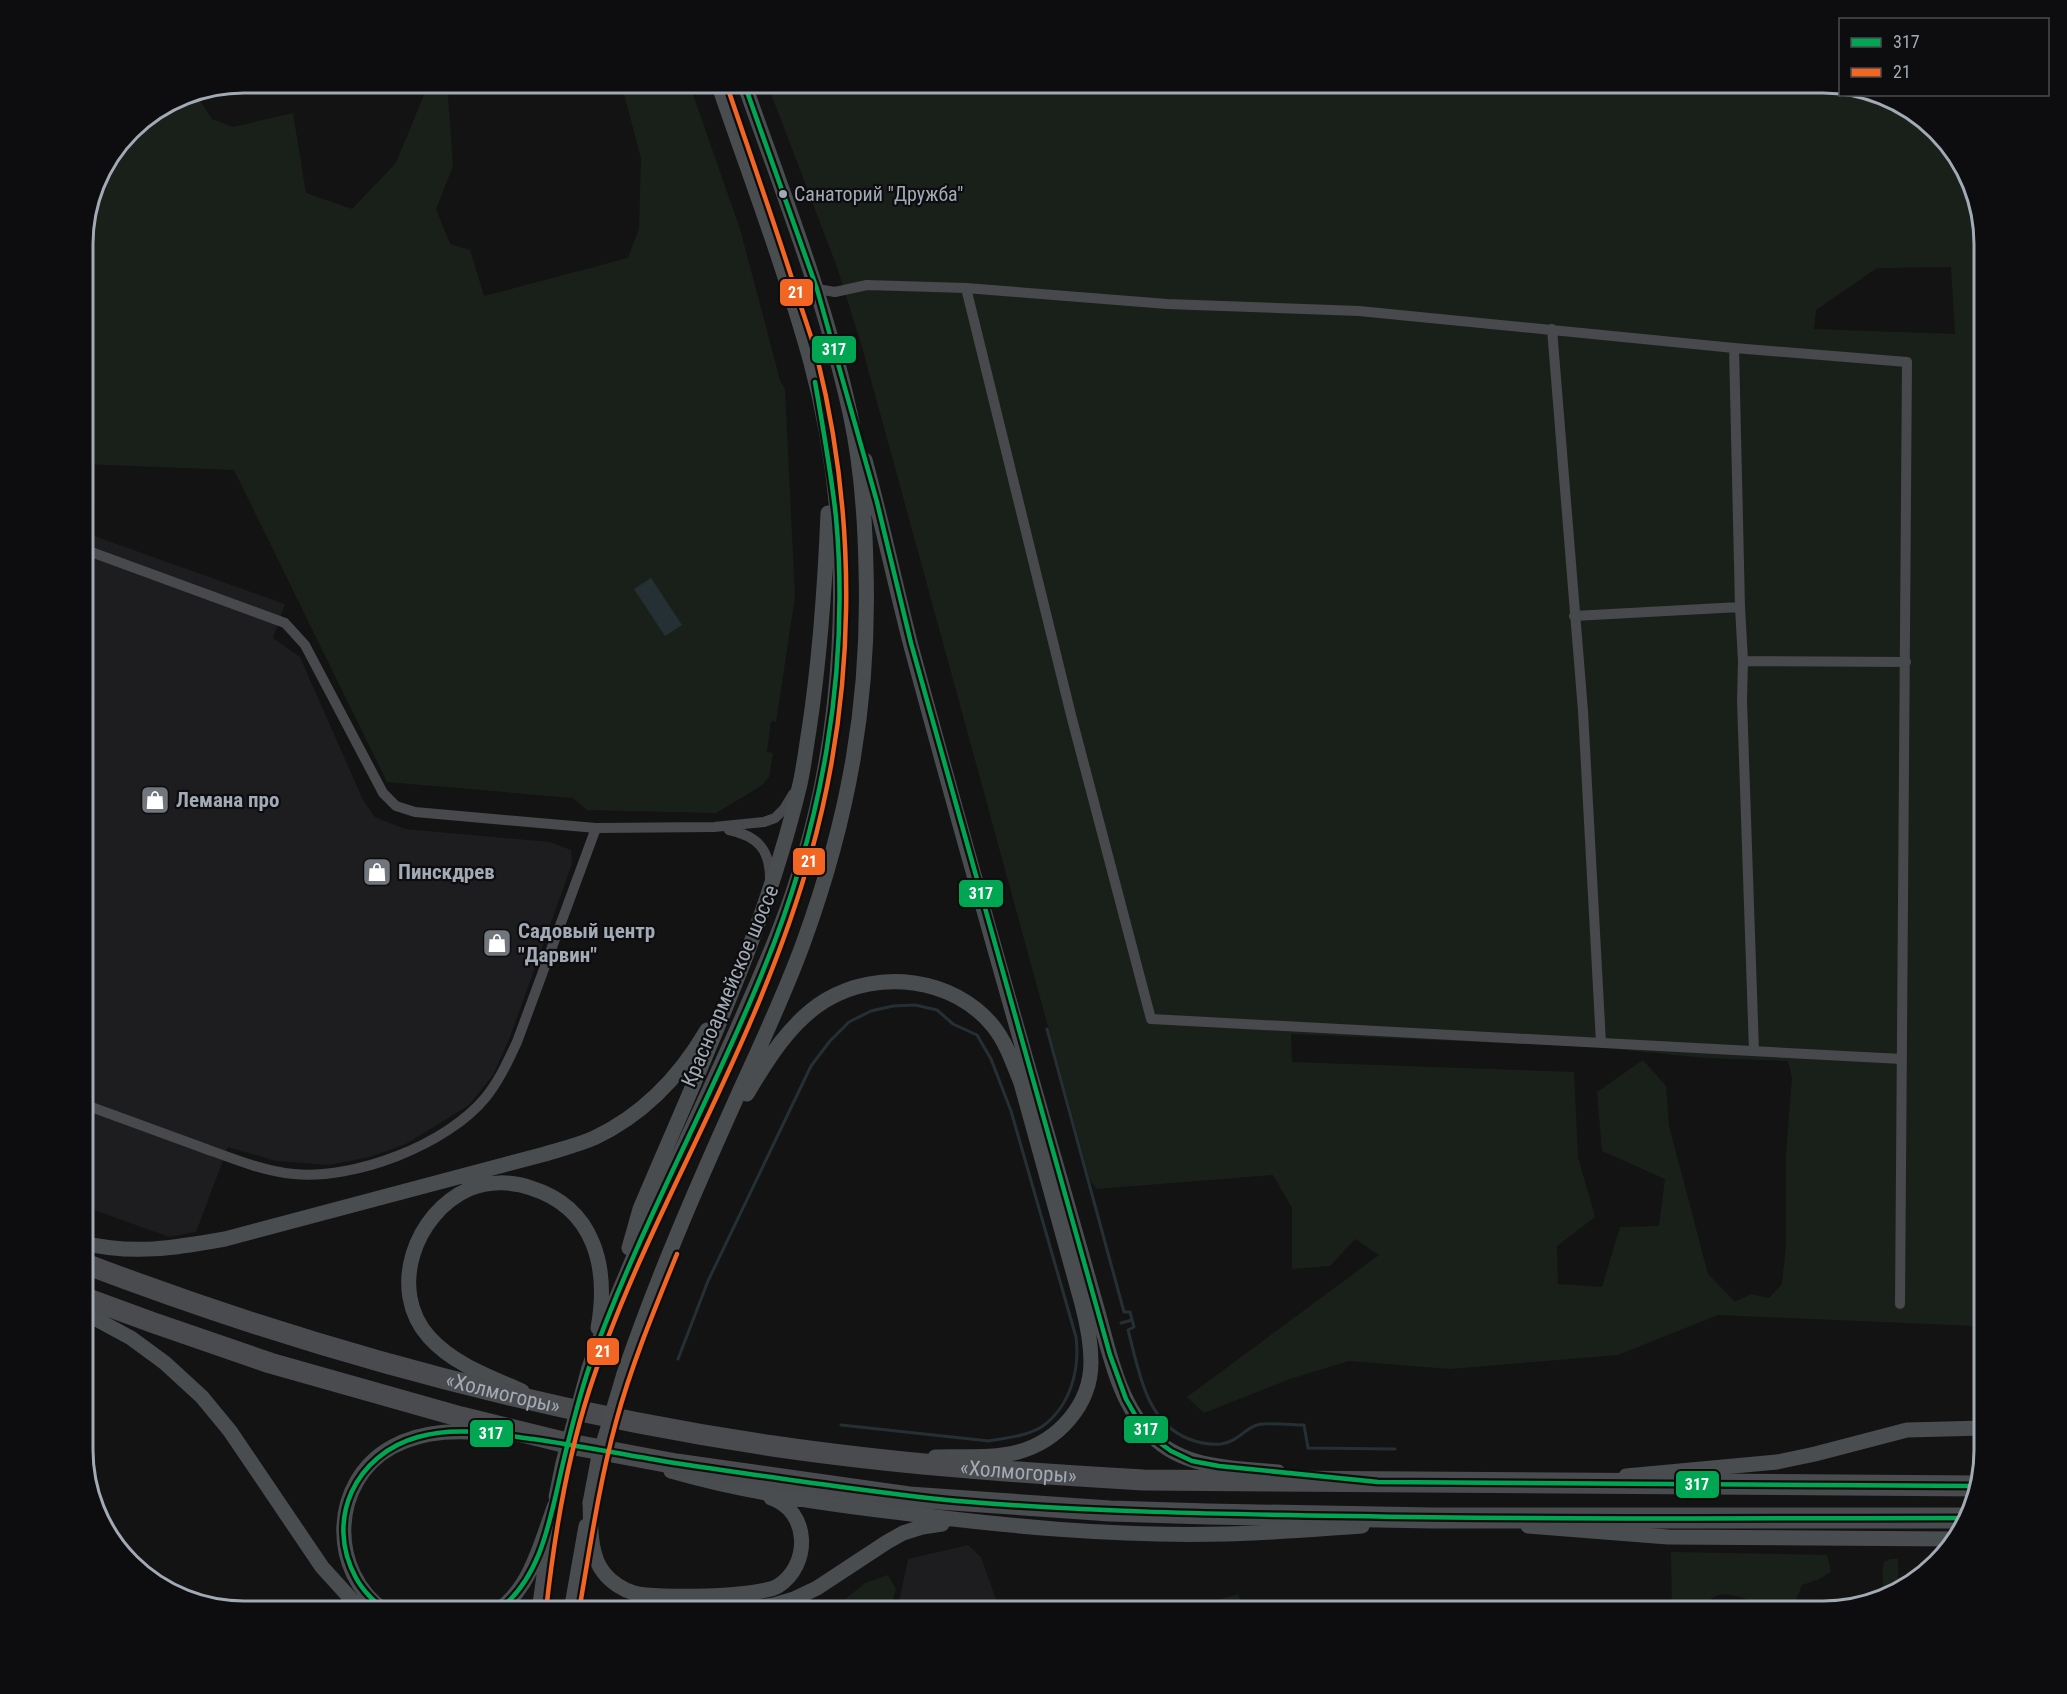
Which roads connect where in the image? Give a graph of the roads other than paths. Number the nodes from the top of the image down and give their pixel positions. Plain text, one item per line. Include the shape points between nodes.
1 (721, 93) edge
2 (748, 93) edge
3 (966, 288) junction
4 (817, 289) junction
5 (1552, 329) junction
6 (1734, 348) junction
7 (850, 411) junction
8 (824, 428) junction
9 (93, 553) edge
10 (1740, 607) junction
11 (1575, 616) junction
12 (1743, 661) junction
13 (1906, 662) junction
14 (801, 781) junction
15 (714, 827) junction
16 (596, 828) junction
17 (766, 904) junction
18 (737, 978) junction
19 (1601, 1043) junction
20 (1754, 1051) junction
21 (1902, 1059) junction
22 (93, 1108) edge
23 (705, 1167) junction
24 (93, 1245) edge
25 (93, 1267) edge
26 (93, 1301) edge
27 (1900, 1304) dead end
28 (610, 1314) junction
29 (93, 1317) edge
30 (591, 1364) junction
31 (588, 1413) junction
32 (1974, 1428) edge
33 (581, 1447) junction
34 (855, 1457) junction
35 (1378, 1482) junction
36 (1582, 1484) junction
37 (1969, 1486) edge
38 (749, 1490) junction
39 (556, 1501) junction
40 (590, 1503) junction
41 (1433, 1518) junction
42 (1459, 1518) junction
43 (1958, 1518) edge
44 (978, 1522) junction
45 (1945, 1539) edge
46 (353, 1601) edge
47 (371, 1601) edge
48 (509, 1601) edge
49 (541, 1601) edge
50 (573, 1601) edge
51 (784, 1601) edge

1 - 8 main road, Красноармейское шоссе via 810,360
2 - 4 main road
3 - 4 street via 867,285 835,292
3 - 5 street via 1167,304 1359,311
3 - 19 street via 1151,1019
4 - 7 main road
5 - 6 street
5 - 11 street
6 - 10 street
6 - 13 street via 1907,362
7 - 23 main road via 865,528 867,607 865,671 844,811 803,945
7 - 35 main road via 1056,1165 1126,1400 1153,1438 1192,1461
8 - 14 main road via 828,513 825,588
8 - 28 main road, Красноармейское шоссе via 833,481 840,609 830,736 818,802 780,929
9 - 16 street via 285,623 305,645 382,793 396,806 415,812
10 - 11 street
10 - 12 street
11 - 19 street
12 - 13 street
12 - 20 street
13 - 21 street
14 - 15 street via 775,819
14 - 17 main road
15 - 16 street
15 - 17 street via 742,832 766,853 770,868
16 - 22 street via 504,1069 486,1098 432,1140 364,1167 335,1173 295,1174 228,1157
17 - 18 main road
18 - 24 main road via 694,1053 666,1088 632,1116 593,1138 225,1239 172,1249 129,1250
18 - 28 main road via 640,1209
19 - 20 street
20 - 21 street
21 - 27 street
23 - 34 main road via 760,1072 789,1032 826,1000 852,987 903,981 956,995 992,1025 1008,1049 1021,1083 1090,1338 1087,1389 1076,1412 1062,1428 1017,1452
23 - 40 main road, bridge via 624,1374
25 - 31 highway, «Холмогоры» via 168,1296 374,1360
26 - 33 highway, «Холмогоры» via 280,1366
28 - 30 main road, Красноармейское шоссе
29 - 46 main road via 131,1338 202,1397 230,1431 322,1567
30 - 31 main road via 601,1312 601,1272 595,1246 581,1221 562,1202 520,1184 495,1183 469,1189 446,1203 428,1222 409,1269 409,1294 415,1316 428,1336 447,1354 474,1370
30 - 39 main road, Красноармейское шоссе, bridge
31 - 34 highway, «Холмогоры»
32 - 36 main road via 1907,1430 1777,1462 1646,1473
33 - 38 main road
33 - 41 highway, «Холмогоры» via 909,1497 1110,1511
33 - 47 main road via 463,1431 435,1433 390,1448 357,1480 346,1506 342,1532 346,1558
34 - 35 highway, «Холмогоры» via 1025,1474 1143,1480
35 - 36 highway, «Холмогоры»
36 - 37 highway, «Холмогоры»
38 - 40 main road via 776,1499 788,1508 802,1544 796,1569 778,1587 745,1595 654,1596 618,1586 597,1561
38 - 44 main road via 827,1504
39 - 48 main road via 532,1565 517,1594
39 - 49 main road, Красноармейское шоссе
40 - 50 main road
41 - 42 highway, «Холмогоры»
41 - 44 main road via 1225,1534
42 - 43 highway, «Холмогоры»
42 - 45 main road via 1668,1537
44 - 51 main road via 922,1527 903,1533 817,1588

